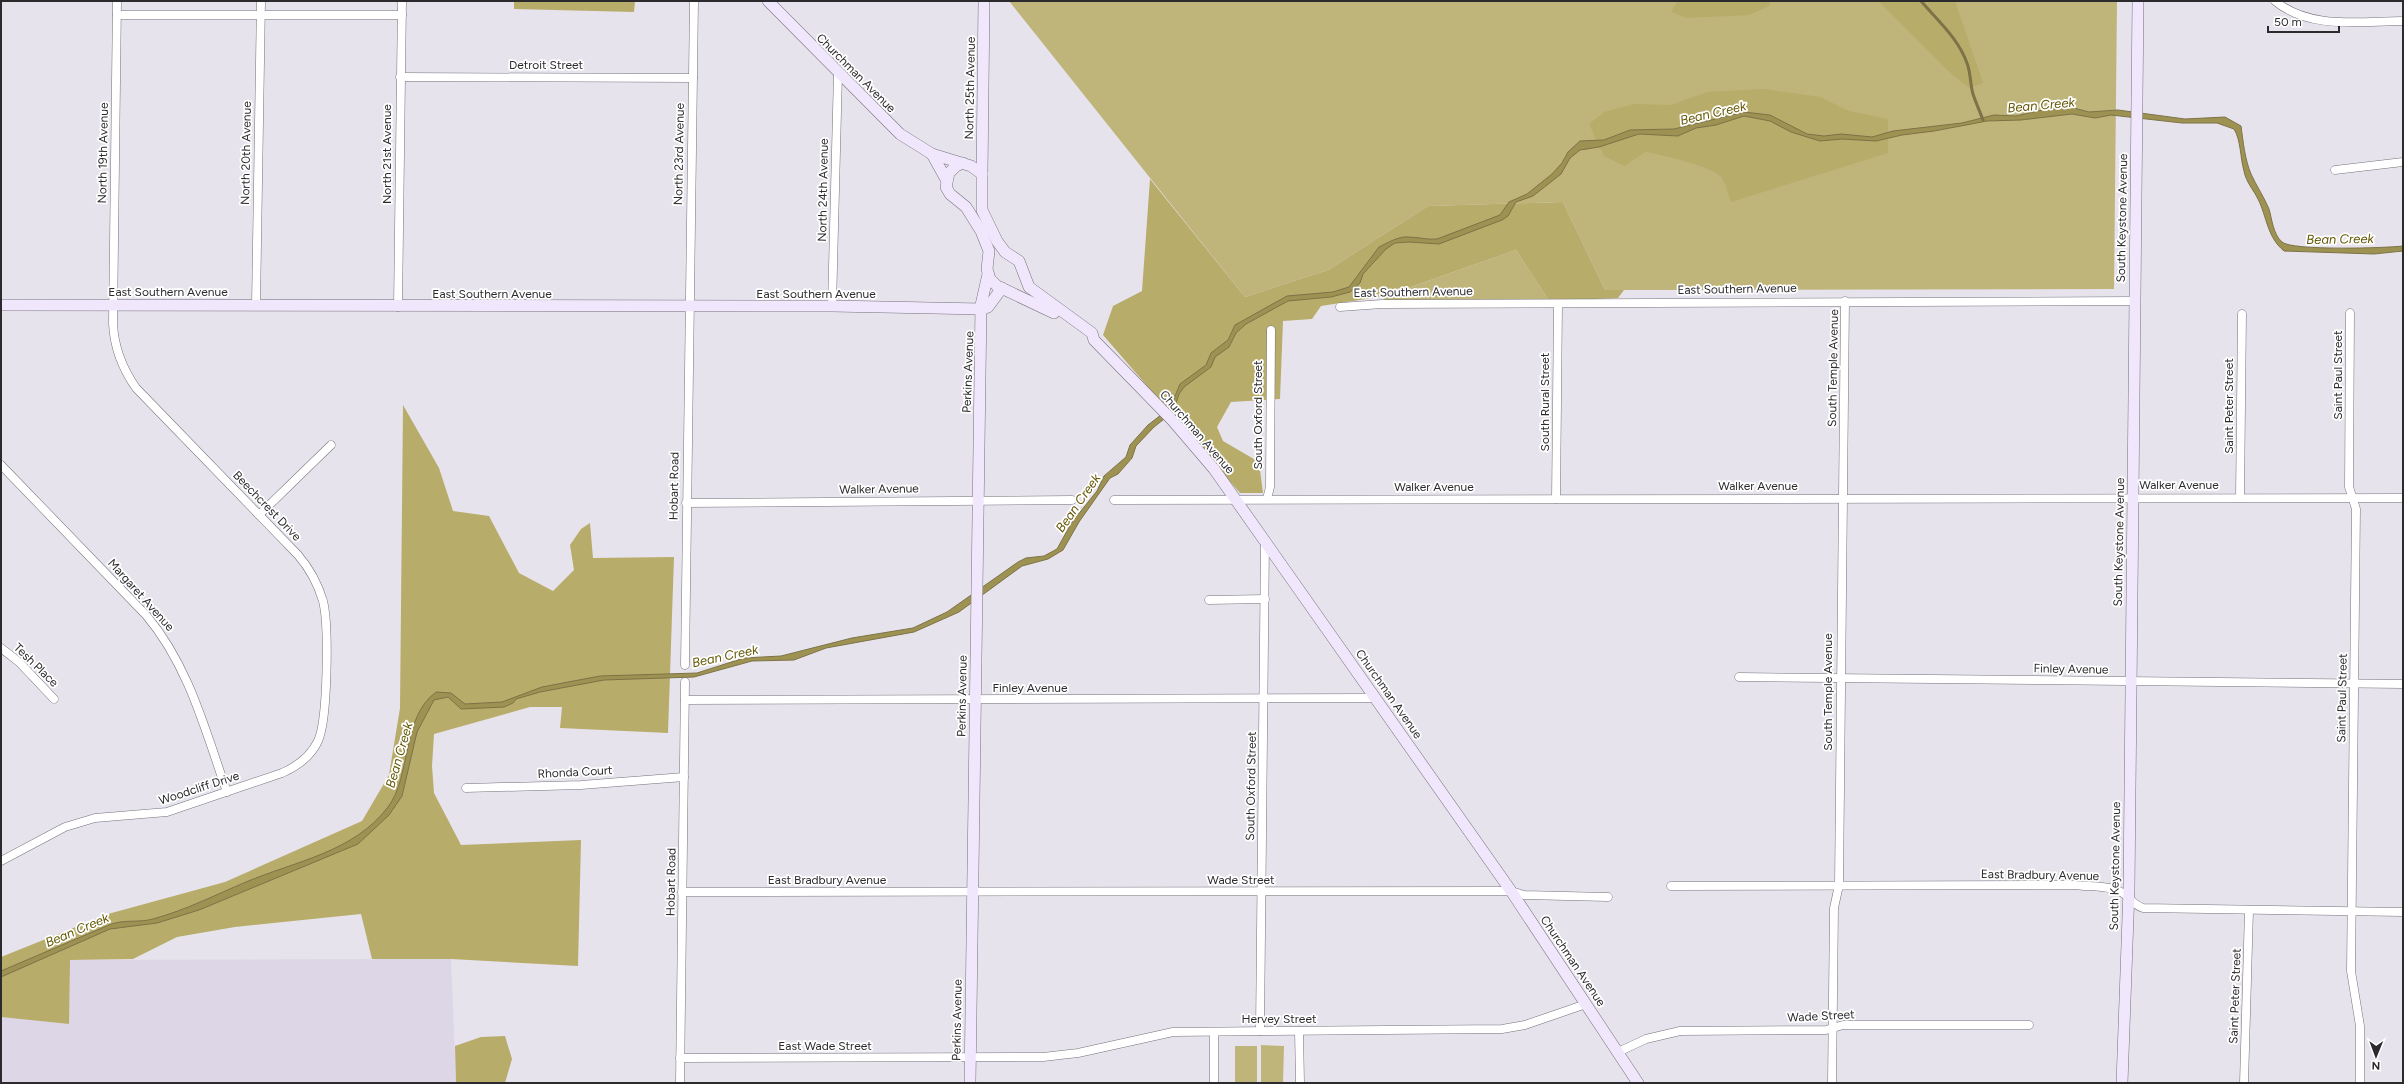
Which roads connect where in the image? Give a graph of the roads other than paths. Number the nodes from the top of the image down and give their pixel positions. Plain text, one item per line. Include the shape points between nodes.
1 (117, 1) edge
2 (261, 1) edge
3 (402, 1) edge
4 (694, 1) edge
5 (768, 1) edge
6 (984, 1) edge
7 (2138, 1) edge
8 (2275, 1) edge
9 (117, 15) junction
10 (260, 15) junction
11 (402, 15) junction
12 (2403, 21) edge
13 (838, 73) junction
14 (400, 77) junction
15 (693, 78) junction
16 (932, 154) junction
17 (2403, 162) edge
18 (963, 163) junction
19 (2335, 170) dead end
20 (982, 174) junction
21 (947, 181) junction
22 (1005, 252) junction
23 (989, 260) junction
24 (1022, 272) junction
25 (988, 274) junction
26 (1004, 289) junction
27 (1846, 301) junction
28 (2134, 301) junction
29 (1, 305) edge
30 (113, 305) junction
31 (256, 305) junction
32 (1558, 305) junction
33 (832, 306) junction
34 (398, 307) junction
35 (689, 307) junction
36 (1340, 307) dead end
37 (982, 309) junction
38 (2350, 313) dead end
39 (2242, 314) dead end
40 (1271, 330) dead end
41 (1094, 340) junction
42 (331, 445) dead end
43 (1, 465) edge
44 (2133, 497) junction
45 (1844, 498) junction
46 (2240, 498) junction
47 (2352, 498) junction
48 (2403, 498) edge
49 (1236, 499) junction
50 (1267, 499) junction
51 (1556, 499) junction
52 (977, 500) junction
53 (1072, 500) dead end
54 (1114, 500) dead end
55 (686, 503) junction
56 (259, 515) junction
57 (1266, 541) junction
58 (1265, 599) junction
59 (1209, 600) dead end
60 (1, 648) edge
61 (685, 665) dead end
62 (1739, 677) dead end
63 (1840, 678) junction
64 (2131, 681) junction
65 (685, 682) dead end
66 (2354, 683) junction
67 (2403, 684) edge
68 (1376, 698) junction
69 (54, 699) dead end
70 (1264, 699) junction
71 (685, 700) junction
72 (974, 700) junction
73 (310, 753) joint
74 (684, 777) junction
75 (466, 788) dead end
76 (227, 792) junction
77 (1, 861) edge
78 (1839, 885) junction
79 (1671, 886) dead end
80 (1511, 891) junction
81 (682, 892) junction
82 (971, 892) junction
83 (1261, 892) junction
84 (1608, 897) dead end
85 (2128, 899) junction
86 (2249, 910) junction
87 (2352, 912) junction
88 (2403, 912) edge
89 (1586, 1004) junction
90 (2029, 1025) dead end
91 (1832, 1027) junction
92 (1260, 1031) junction
93 (1299, 1031) junction
94 (1214, 1032) junction
95 (1618, 1052) junction
96 (680, 1058) junction
97 (970, 1058) junction
98 (680, 1083) edge
99 (970, 1083) edge
100 (1214, 1083) edge
101 (1300, 1083) edge
102 (1638, 1083) edge
103 (1832, 1083) edge
104 (2122, 1083) edge
105 (2244, 1083) edge
106 (2360, 1083) edge

1 - 9 street, North 19th Avenue
2 - 10 street, North 20th Avenue
3 - 11 street, North 21st Avenue
4 - 15 street, North 23rd Avenue
5 - 13 main road, Churchman Avenue
6 - 20 main road, North 25th Avenue
7 - 28 main road, South Keystone Avenue
8 - 12 street via 2292,13 2319,21
9 - 10 street
9 - 30 street, North 19th Avenue
10 - 11 street
10 - 31 street, North 20th Avenue
11 - 14 street, North 21st Avenue
13 - 16 main road, Churchman Avenue via 900,134
13 - 33 street, North 24th Avenue
14 - 15 street, Detroit Street
14 - 34 street, North 21st Avenue
15 - 35 street, North 23rd Avenue
16 - 18 main road, Churchman Avenue
16 - 21 main road, Churchman Avenue
17 - 19 street
18 - 20 main road, Churchman Avenue
18 - 21 main road via 952,169
20 - 22 main road, Churchman Avenue via 982,210
21 - 23 main road, Churchman Avenue via 950,194 966,207 981,231 989,251
22 - 23 main road via 996,254
22 - 24 main road, Churchman Avenue via 1019,261
23 - 25 main road, Churchman Avenue
24 - 26 main road via 1018,284
24 - 41 main road, Churchman Avenue via 1029,287 1080,323 1092,334
25 - 26 main road, Churchman Avenue via 994,283
25 - 37 main road, Perkins Avenue
26 - 37 main road via 988,307
26 - 41 main road, Churchman Avenue via 1051,311
27 - 28 street, East Southern Avenue
27 - 32 street, East Southern Avenue
27 - 45 street, South Temple Avenue
28 - 44 main road, South Keystone Avenue
29 - 30 main road, East Southern Avenue
30 - 31 main road, East Southern Avenue
30 - 56 street, Beechcrest Drive via 116,350 131,381
31 - 34 main road, East Southern Avenue
32 - 36 street, East Southern Avenue via 1382,304
32 - 51 street, South Rural Street
33 - 35 main road, East Southern Avenue
33 - 37 main road, East Southern Avenue
34 - 35 main road, East Southern Avenue
35 - 55 street, Hobart Road
37 - 52 main road, Perkins Avenue
38 - 47 street, Saint Paul Street via 2349,487
39 - 46 street, Saint Peter Street
40 - 50 street, South Oxford Street via 1270,487
41 - 49 main road, Churchman Avenue via 1173,420
42 - 56 street
43 - 76 street, Margaret Avenue via 146,615 168,642 188,681
44 - 45 street, Walker Avenue
44 - 46 street, Walker Avenue
44 - 64 main road, South Keystone Avenue
45 - 51 street, Walker Avenue
45 - 63 street, South Temple Avenue
46 - 47 street, Walker Avenue
47 - 48 street, Walker Avenue
47 - 66 street, Saint Paul Street via 2356,508
49 - 50 street, Walker Avenue
49 - 54 street, Walker Avenue
49 - 57 main road, Churchman Avenue
50 - 51 street, Walker Avenue
52 - 53 street, Walker Avenue
52 - 55 street, Walker Avenue
52 - 72 main road, Perkins Avenue
55 - 61 street, Hobart Road
56 - 73 street, Beechcrest Drive via 304,563 318,586 323,603 326,630 324,718 321,735
57 - 58 street, South Oxford Street
57 - 68 main road, Churchman Avenue
58 - 59 street
58 - 70 street, South Oxford Street
60 - 69 street, Tesh Place via 19,662
62 - 63 street, Finley Avenue
63 - 64 street, Finley Avenue
63 - 78 street, South Temple Avenue
64 - 66 street, Finley Avenue
64 - 85 main road, South Keystone Avenue
65 - 71 street, Hobart Road
66 - 67 street, Finley Avenue
66 - 87 street, Saint Paul Street
68 - 70 street, Finley Avenue
68 - 80 main road, Churchman Avenue
70 - 72 street, Finley Avenue
70 - 83 street, South Oxford Street
71 - 72 street, Finley Avenue
71 - 74 street, Hobart Road
72 - 82 main road, Perkins Avenue
73 - 76 street, Woodcliff Drive via 292,769
74 - 75 street, Rhonda Court via 581,785
74 - 81 street, Hobart Road
76 - 77 street, Woodcliff Drive via 158,814 86,820 52,832
78 - 79 street, East Bradbury Avenue
78 - 85 street, East Bradbury Avenue via 2074,885 2112,889
78 - 91 street, South Temple Avenue via 1834,908
80 - 83 street, Wade Street
80 - 84 street via 1524,895
80 - 89 main road, Churchman Avenue
81 - 82 street, East Bradbury Avenue
81 - 96 street, Hobart Road
82 - 83 street, Wade Street
82 - 97 main road, Perkins Avenue
83 - 92 street, South Oxford Street
85 - 86 street, East Bradbury Avenue via 2143,908
85 - 104 main road, South Keystone Avenue
86 - 87 street, East Bradbury Avenue
86 - 105 street, Saint Peter Street
87 - 88 street, East Bradbury Avenue
87 - 106 street, Saint Paul Street via 2351,971 2360,1026
89 - 93 street, Hervey Street via 1525,1025 1502,1029
89 - 95 main road, Churchman Avenue
90 - 91 street, Wade Street
91 - 95 street, Wade Street via 1826,1030 1680,1031 1646,1038
91 - 103 street, South Temple Avenue
92 - 93 street, Hervey Street
92 - 94 street, Hervey Street
93 - 101 street
94 - 97 street, Hervey Street via 1163,1034 1057,1057
94 - 100 street
95 - 102 main road, Churchman Avenue
96 - 97 street, East Wade Street
96 - 98 street, Hobart Road
97 - 99 main road, Perkins Avenue

